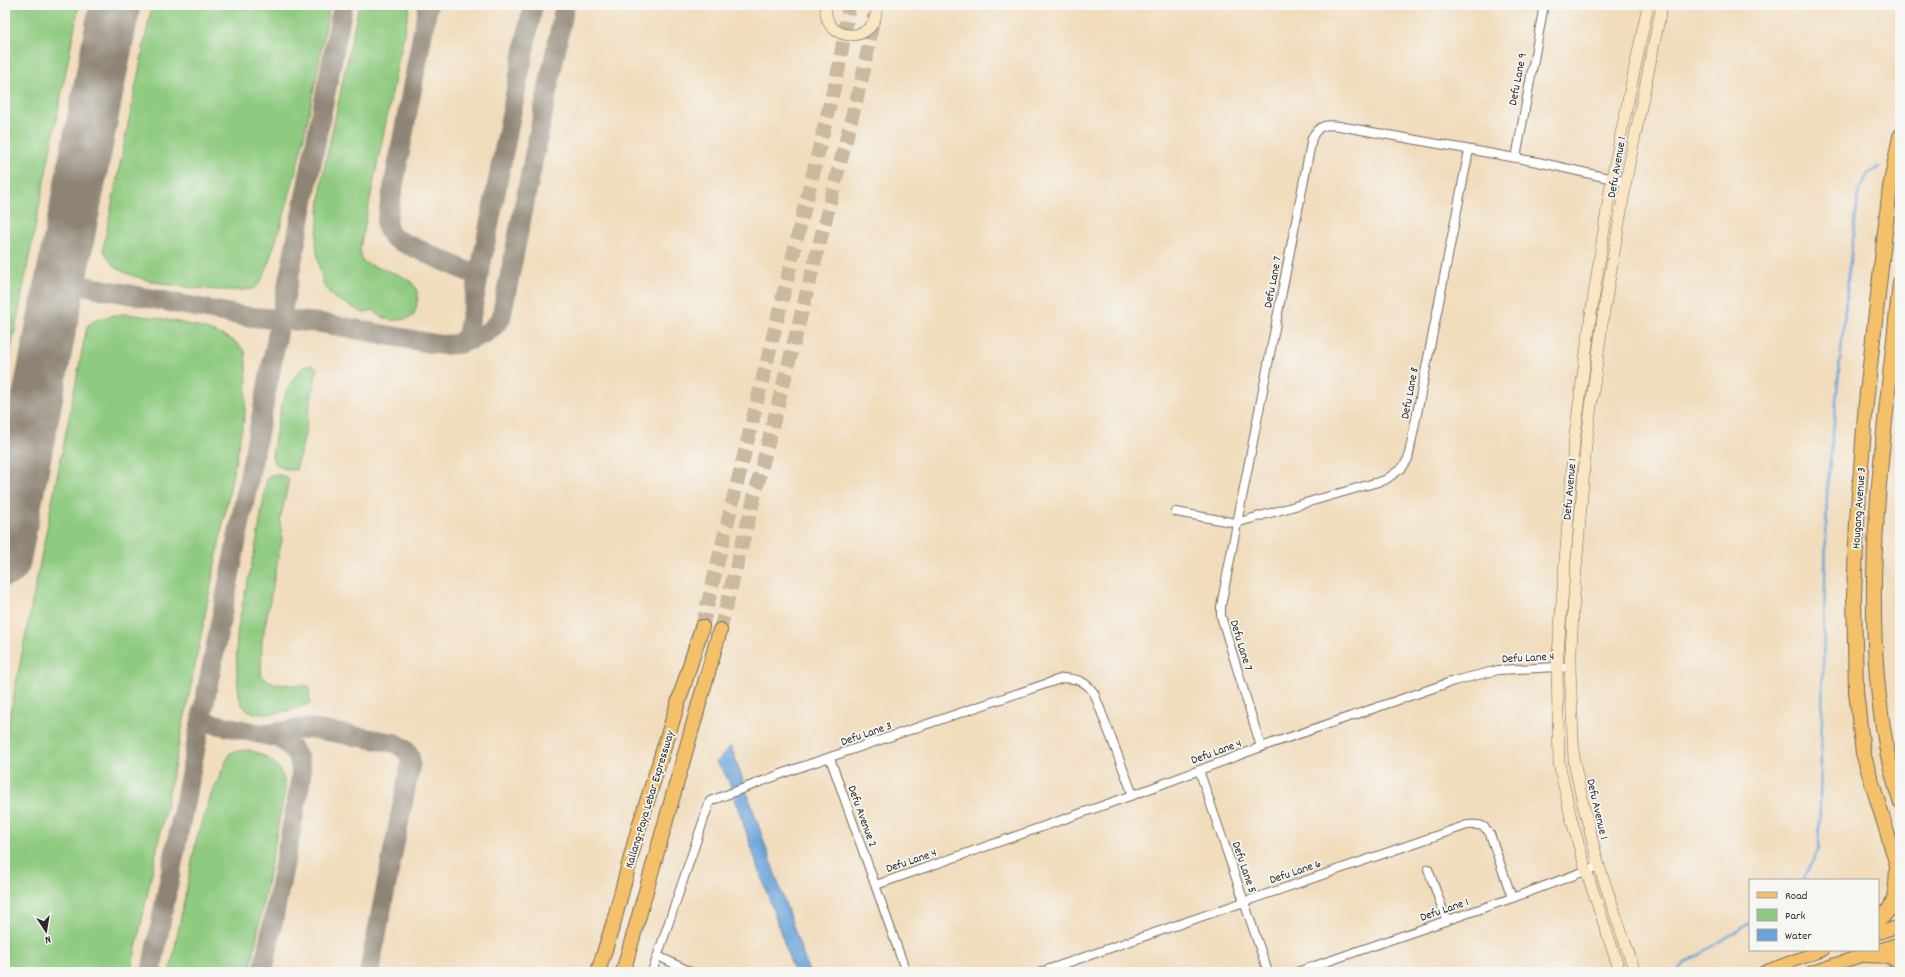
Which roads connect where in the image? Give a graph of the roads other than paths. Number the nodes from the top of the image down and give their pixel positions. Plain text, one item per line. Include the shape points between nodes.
1 (826, 5) edge
2 (876, 5) edge
3 (1544, 5) edge
4 (1648, 5) edge
5 (1662, 5) edge
6 (1900, 136) edge
7 (1470, 150) junction
8 (1516, 158) junction
9 (1612, 177) junction
10 (1626, 182) junction
11 (1900, 282) edge
12 (1176, 512) dead end
13 (1236, 523) junction
14 (1874, 560) junction
15 (1855, 579) junction
16 (702, 627) tunnel mouth
17 (720, 630) tunnel mouth
18 (1557, 667) junction
19 (1570, 668) junction
20 (1262, 747) junction
21 (830, 758) junction
22 (1199, 770) junction
23 (1133, 795) junction
24 (1900, 801) edge
25 (1598, 866) junction
26 (1428, 869) dead end
27 (1586, 870) junction
28 (1899, 871) edge
29 (876, 885) junction
30 (1512, 898) junction
31 (1244, 901) junction
32 (1447, 920) junction
33 (1879, 920) edge
34 (1900, 926) edge
35 (1879, 933) edge
36 (1900, 943) edge
37 (1879, 950) edge
38 (1821, 951) edge
39 (1877, 951) edge
40 (1865, 955) junction
41 (658, 956) junction
42 (1900, 961) edge
43 (598, 970) edge
44 (623, 972) edge
45 (652, 972) edge
46 (691, 972) edge
47 (906, 972) edge
48 (1041, 972) edge
49 (1268, 972) edge
50 (1297, 972) edge
51 (1620, 972) edge
52 (1635, 972) edge
53 (1764, 972) edge
54 (1812, 972) edge

1 - 2 main road via 827,18 831,25 836,31 849,35 861,33 870,26 876,14
3 - 8 street, Defu Lane 9
4 - 9 main road, Defu Avenue 1
5 - 10 main road, Defu Avenue 1
6 - 15 highway, Hougang Avenue 3 via 1890,187 1866,402
7 - 8 street, Defu Lane 7
7 - 13 street, Defu Lane 8 via 1408,459 1402,468 1385,480
7 - 13 street, Defu Lane 7 via 1334,125 1320,127 1315,132 1310,146
8 - 9 street, Defu Lane 7
9 - 10 street, Defu Lane 7
9 - 18 main road, Defu Avenue 1 via 1574,444
10 - 19 main road, Defu Avenue 1 via 1603,317 1586,444
11 - 14 highway, Hougang Avenue 3
12 - 13 street
13 - 20 street, Defu Lane 7 via 1221,616
14 - 15 highway via 1863,565
14 - 24 highway, Hougang Avenue 3 via 1878,687 1886,746
15 - 28 highway, Hougang Avenue 3 via 1854,661 1863,753
16 - 43 highway, Kallang-Paya Lebar Expressway via 638,830
17 - 44 highway, Kallang-Paya Lebar Expressway
18 - 19 street, Defu Lane 4
18 - 20 street, Defu Lane 4 via 1498,670 1454,681
18 - 27 main road, Defu Avenue 1 via 1559,762
19 - 25 main road, Defu Avenue 1 via 1574,760
20 - 22 street, Defu Lane 4
21 - 23 street, Defu Lane 3 via 1064,678 1074,679 1086,683 1094,693
21 - 29 street, Defu Avenue 2
21 - 41 street, Defu Lane 3 via 710,801
22 - 23 street, Defu Lane 4
22 - 31 street, Defu Lane 5
23 - 29 street, Defu Lane 4
25 - 27 street, Defu Lane 1
25 - 52 main road, Defu Avenue 1
26 - 32 street
27 - 30 street, Defu Lane 1
27 - 51 main road, Defu Avenue 1
28 - 33 highway, Hougang Avenue 3 via 1896,895 1891,908
29 - 47 street, Defu Avenue 2
30 - 31 street, Defu Lane 6 via 1490,834 1486,827 1478,824 1467,825
30 - 32 street, Defu Lane 1
31 - 48 street, Defu Lane 6
31 - 49 street, Defu Lane 5
32 - 50 street, Defu Lane 1
34 - 35 main road
36 - 37 main road
38 - 53 main road
39 - 40 main road
40 - 42 highway via 1888,956
40 - 54 main road
41 - 45 street, Defu Lane 3
41 - 46 street

